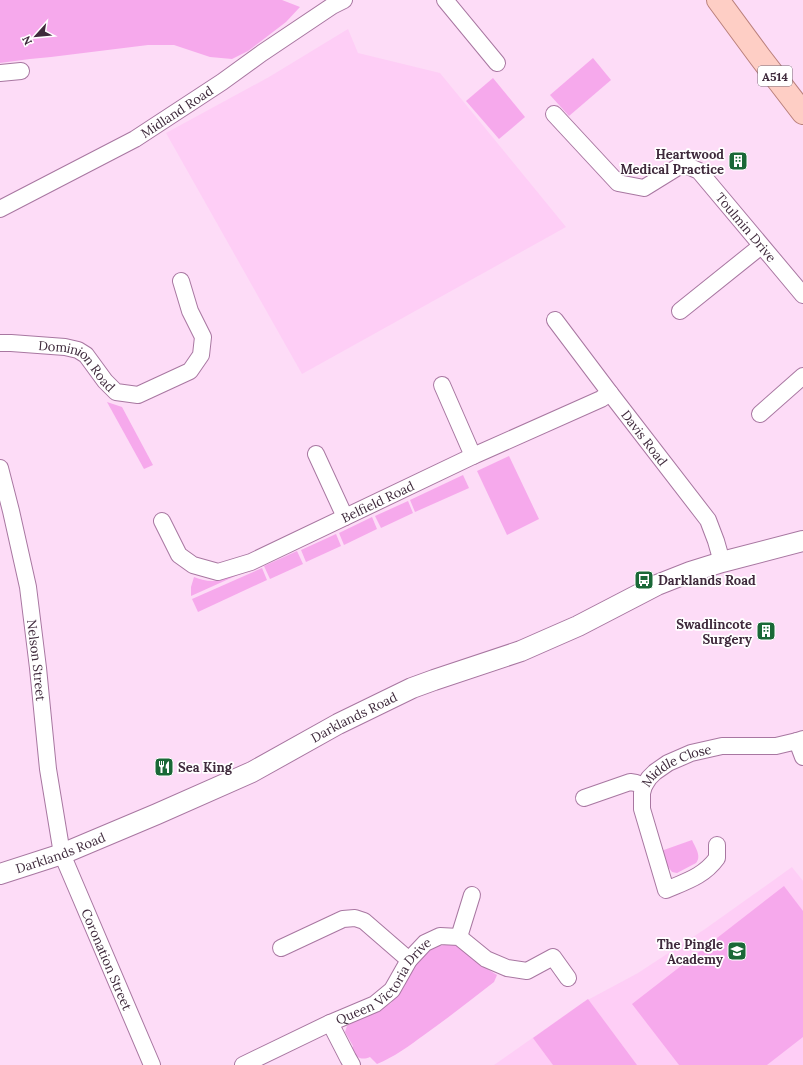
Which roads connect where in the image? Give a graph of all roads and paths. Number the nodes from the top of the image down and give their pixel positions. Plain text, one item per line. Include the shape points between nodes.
1 (344, 0) edge
2 (445, 0) edge
3 (718, 0) edge
4 (497, 63) dead end
5 (21, 70) dead end
6 (0, 73) edge
7 (803, 113) edge
8 (554, 114) dead end
9 (0, 209) edge
10 (761, 246) junction
11 (181, 281) dead end
12 (803, 295) edge
13 (680, 312) dead end
14 (555, 320) dead end
15 (0, 343) edge
16 (803, 376) edge
17 (442, 385) dead end
18 (610, 393) junction
19 (760, 414) dead end
20 (316, 454) dead end
21 (473, 456) junction
22 (0, 468) edge
23 (6, 512) edge
24 (345, 516) junction
25 (162, 521) dead end
26 (803, 541) edge
27 (722, 562) junction
28 (800, 740) edge
29 (803, 757) edge
30 (644, 786) junction
31 (584, 798) dead end
32 (717, 845) dead end
33 (62, 854) junction
34 (0, 874) edge
35 (472, 895) dead end
36 (460, 937) junction
37 (281, 948) dead end
38 (409, 960) junction
39 (568, 978) dead end
40 (330, 1023) junction
41 (152, 1065) edge
42 (243, 1065) edge
43 (352, 1065) edge

1 - 9 street, Midland Road via 136,138
2 - 4 street
3 - 7 main road, A514
5 - 6 street
8 - 10 street, Toulmin Drive via 618,183 644,188 678,167 688,166 699,171
10 - 12 street, Toulmin Drive
10 - 13 street
11 - 15 street, Dominion Road via 190,311 203,337 201,355 190,371 138,395 116,392 86,355 78,350
14 - 18 street, Davis Road
16 - 19 street
17 - 21 street
18 - 21 street, Belfield Road
18 - 27 street, Davis Road via 708,520
20 - 24 street
21 - 24 street, Belfield Road
22 - 23 street, Nelson Street
23 - 33 street, Nelson Street via 28,587 48,769
24 - 25 street, Belfield Road via 250,562 218,572 193,565 179,555
26 - 27 street, Darklands Road
27 - 33 street, Darklands Road via 657,585 540,643 412,688 338,724 252,772
28 - 29 street, Middle Close
28 - 30 street, Middle Close via 776,746 722,746 691,753 668,762 649,778
30 - 31 street via 630,782
30 - 32 street, Middle Close via 642,809 666,890 706,870 717,858
33 - 34 street, Darklands Road
33 - 41 street, Coronation Street
35 - 36 street
36 - 38 street, Queen Victoria Drive via 440,936 430,940
36 - 39 street via 486,959 508,968 527,971 554,957
37 - 38 street via 343,920 354,918 364,921
38 - 40 street, Queen Victoria Drive via 392,990 375,1004
40 - 42 street, Queen Victoria Drive
40 - 43 street, Queen Victoria Drive

